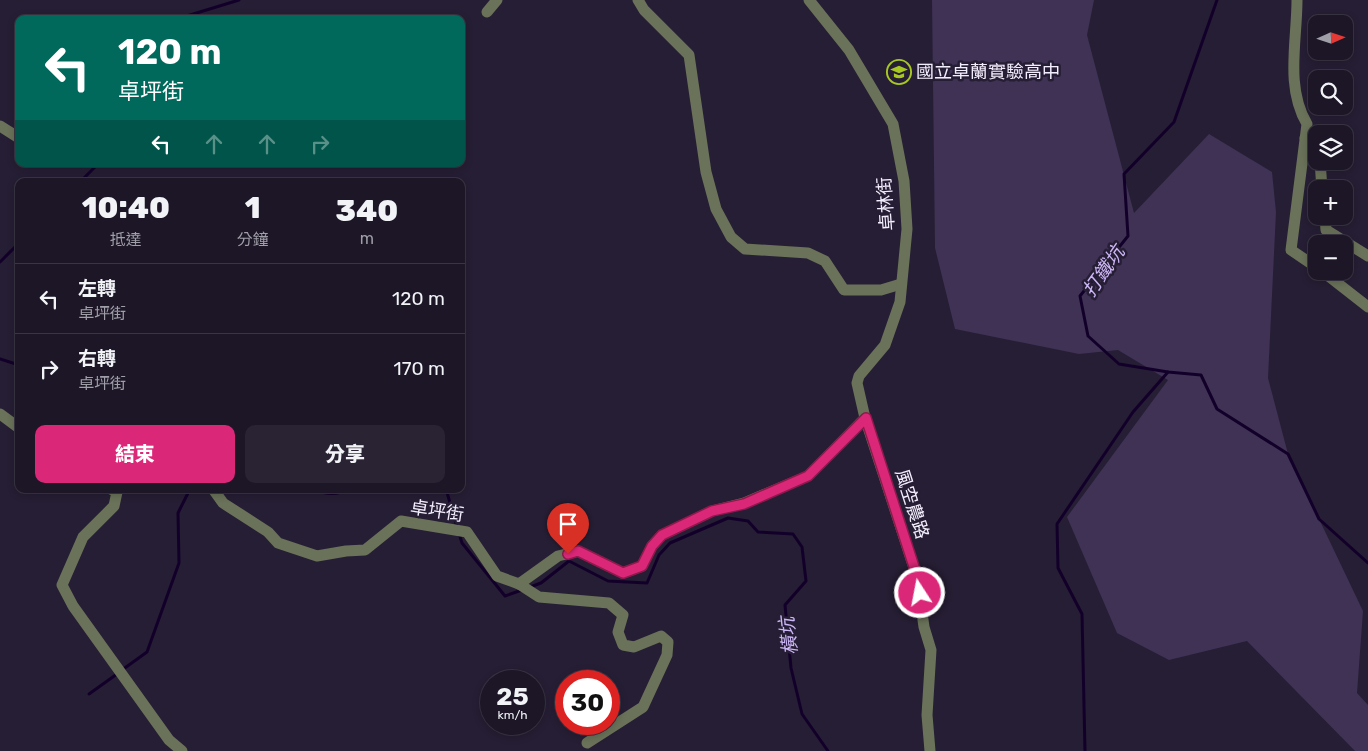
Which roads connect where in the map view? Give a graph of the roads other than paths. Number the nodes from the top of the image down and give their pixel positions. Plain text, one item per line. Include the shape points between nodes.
1 (497, 0) edge
2 (638, 0) edge
3 (809, 0) edge
4 (1298, 0) edge
5 (487, 12) dead end
6 (0, 126) edge
7 (15, 135) edge
8 (1305, 138) junction
9 (1308, 142) edge
10 (1326, 225) edge
11 (1368, 256) edge
12 (1308, 262) edge
13 (1334, 280) edge
14 (901, 284) junction
15 (1368, 307) edge
16 (0, 414) edge
17 (866, 418) junction
18 (15, 425) edge
19 (116, 493) edge
20 (216, 493) edge
21 (519, 584) junction
22 (587, 743) dead end
23 (182, 751) edge
24 (930, 751) edge

1 - 5 street
2 - 14 street via 689,55 706,172 716,209 731,236 745,249 808,253 825,261 844,290 881,290
3 - 14 street, 卓林街 via 849,50 893,124 904,181 907,229
4 - 8 street via 1293,67 1299,111 1307,124
6 - 7 street
8 - 9 street
8 - 12 street via 1291,250
10 - 11 street via 1326,230
13 - 15 street
14 - 17 street, 卓林街 via 900,302 886,346 859,376 857,383
16 - 18 street
17 - 21 street via 808,476 744,504 712,511 662,535 642,566 623,573 578,551 558,556
17 - 24 street, 風空農路 via 917,576 924,627 931,650 927,715
19 - 23 street via 114,506 83,537 62,585 73,606 169,740
20 - 21 street, 卓坪街 via 223,503 268,532 278,543 317,556 365,550 401,521 468,532 497,576
21 - 22 street, 卓坪街 via 540,597 609,603 623,615 618,632 623,645 634,647 661,636 668,642 667,655 643,708

